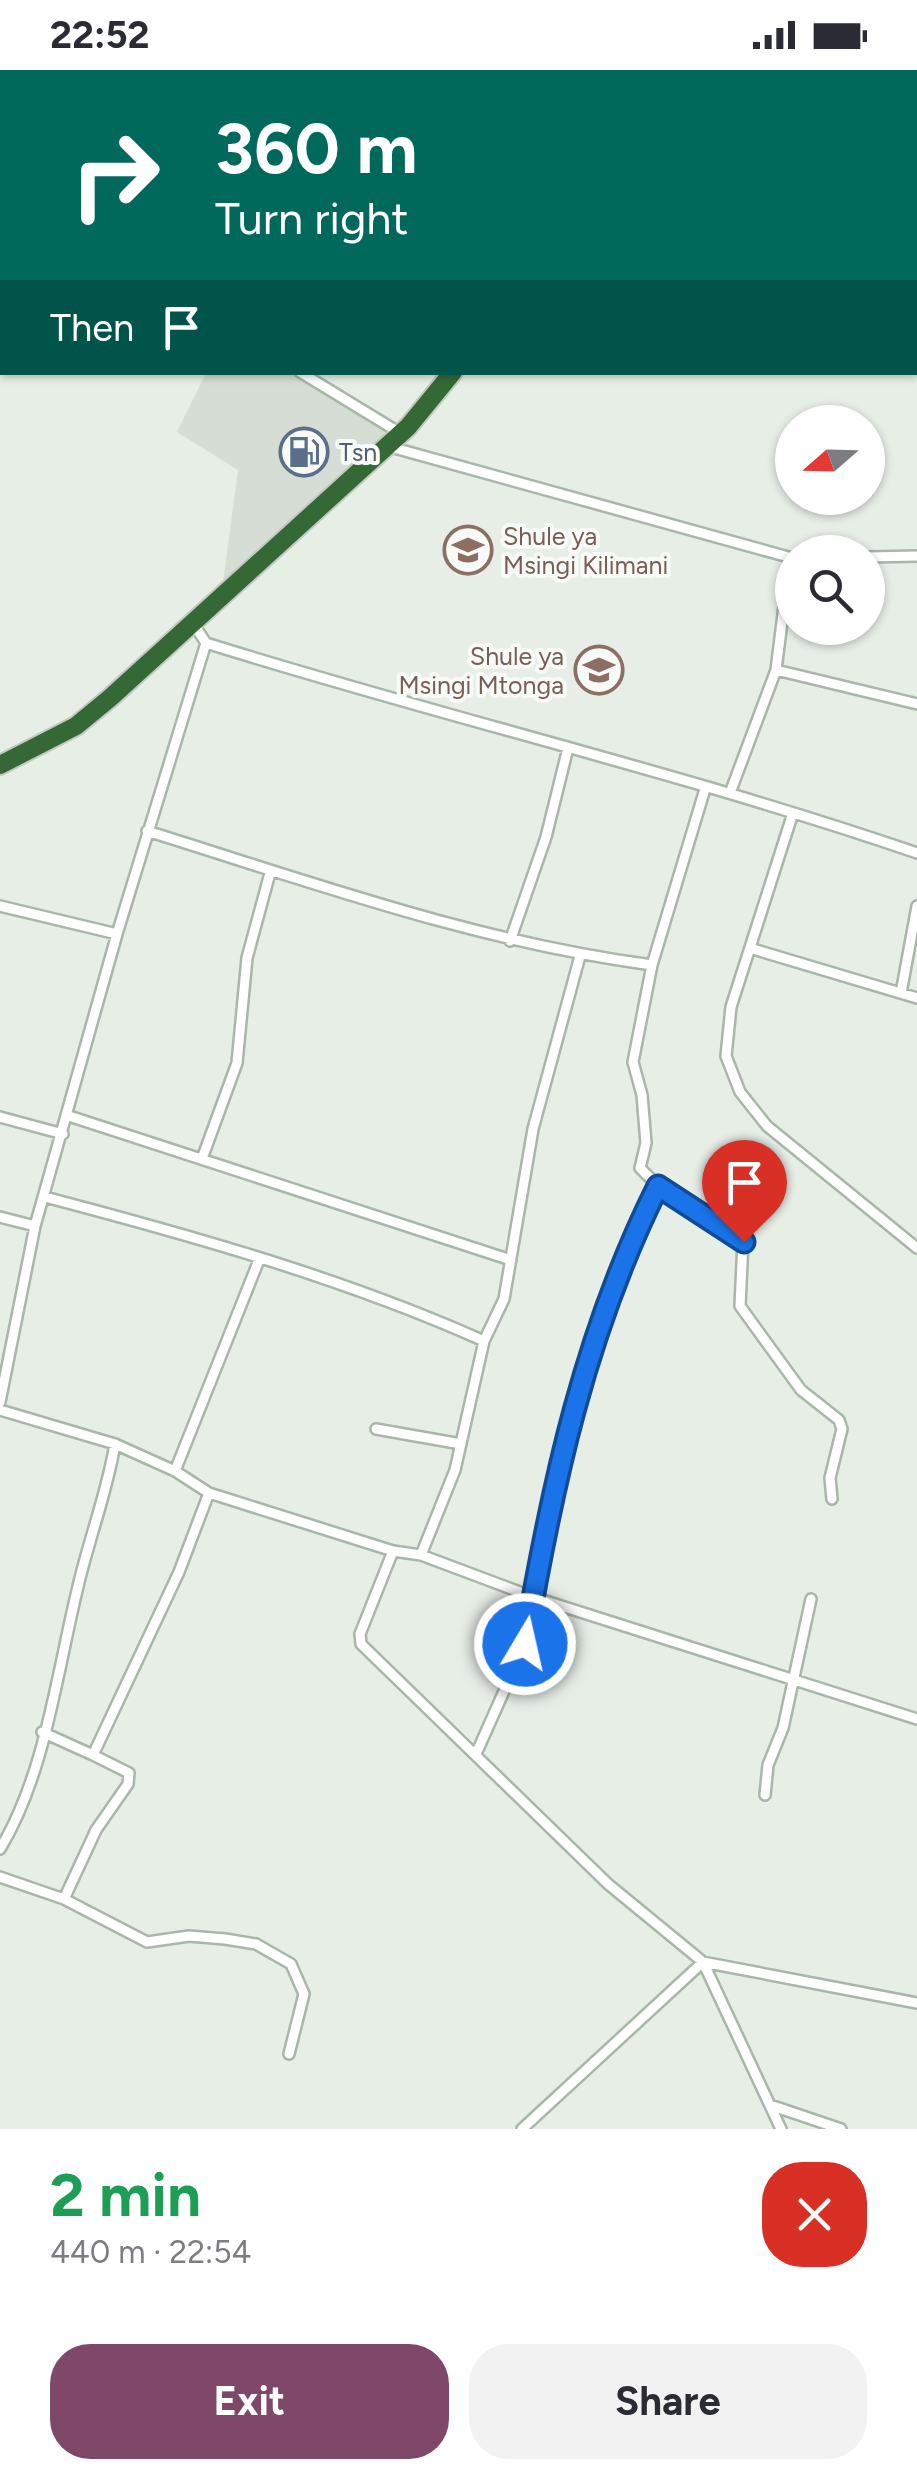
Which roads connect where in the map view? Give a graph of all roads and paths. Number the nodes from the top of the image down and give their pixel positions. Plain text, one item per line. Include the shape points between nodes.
1 (304, 375) edge
2 (450, 375) edge
3 (394, 440) junction
4 (775, 553) edge
5 (917, 556) edge
6 (885, 557) edge
7 (192, 623) junction
8 (206, 644) junction
9 (779, 645) edge
10 (776, 670) junction
11 (917, 704) edge
12 (568, 748) junction
13 (0, 765) edge
14 (705, 789) junction
15 (730, 793) junction
16 (793, 813) junction
17 (148, 831) junction
18 (917, 854) edge
19 (270, 874) junction
20 (0, 906) edge
21 (917, 906) edge
22 (915, 927) edge
23 (117, 934) junction
24 (510, 941) junction
25 (753, 949) junction
26 (580, 956) junction
27 (652, 965) junction
28 (900, 993) junction
29 (917, 998) edge
30 (70, 1116) junction
31 (0, 1117) edge
32 (63, 1134) junction
33 (203, 1156) junction
34 (658, 1186) junction
35 (45, 1197) junction
36 (0, 1216) edge
37 (35, 1226) junction
38 (917, 1248) edge
39 (260, 1260) junction
40 (511, 1260) junction
41 (0, 1323) edge
42 (14, 1327) junction
43 (484, 1341) junction
44 (0, 1406) edge
45 (376, 1429) dead end
46 (115, 1444) junction
47 (461, 1444) junction
48 (175, 1471) junction
49 (209, 1493) junction
50 (832, 1500) dead end
51 (393, 1550) junction
52 (421, 1554) junction
53 (533, 1598) junction
54 (811, 1600) dead end
55 (794, 1682) junction
56 (917, 1720) edge
57 (42, 1732) junction
58 (93, 1754) junction
59 (476, 1754) junction
60 (765, 1794) dead end
61 (0, 1849) edge
62 (0, 1877) edge
63 (64, 1899) junction
64 (703, 1962) junction
65 (917, 2003) edge
66 (289, 2054) dead end
67 (770, 2105) junction
68 (522, 2129) edge
69 (781, 2129) edge
70 (841, 2129) edge

1 - 3 street
2 - 3 highway
3 - 4 street
3 - 7 highway
5 - 6 street
7 - 8 street
7 - 13 highway via 76,726
8 - 12 street
8 - 17 street
9 - 10 street
10 - 11 street
10 - 15 street
12 - 14 street
12 - 24 street
14 - 15 street
14 - 27 street
15 - 16 street
16 - 18 street
16 - 25 street
17 - 19 street
17 - 23 street
19 - 24 street
19 - 33 street via 247,958 237,1063
20 - 23 street
21 - 22 street
22 - 28 street
23 - 30 street
24 - 26 street
25 - 28 street
25 - 38 street via 732,1007 726,1056 740,1092 767,1126
26 - 27 street
26 - 40 street via 532,1129
27 - 34 street via 633,1062 646,1144 640,1168
28 - 29 street
30 - 32 street
30 - 33 street
31 - 32 street
32 - 35 street
33 - 40 street
34 - 50 street via 744,1242 740,1306 801,1390 840,1420
34 - 53 street via 595,1329 560,1453
35 - 37 street
35 - 39 street
36 - 37 street
37 - 42 street
39 - 43 street
39 - 48 street
40 - 43 street via 504,1299
41 - 42 street
42 - 44 street
43 - 47 street
44 - 46 street
45 - 47 street
46 - 48 street
46 - 57 street
47 - 52 street
48 - 49 street
49 - 51 street
49 - 58 street
51 - 52 street
51 - 59 street via 361,1644
52 - 53 street
53 - 55 street
53 - 59 street via 525,1644
54 - 55 street
55 - 56 street
55 - 60 street
57 - 58 street
57 - 61 street
58 - 63 street via 130,1773 128,1784 96,1830
59 - 64 street via 608,1884
62 - 63 street
63 - 66 street via 147,1942 189,1936 241,1941 291,1964 304,1994
64 - 65 street
64 - 67 street
64 - 68 street
67 - 69 street
67 - 70 street

